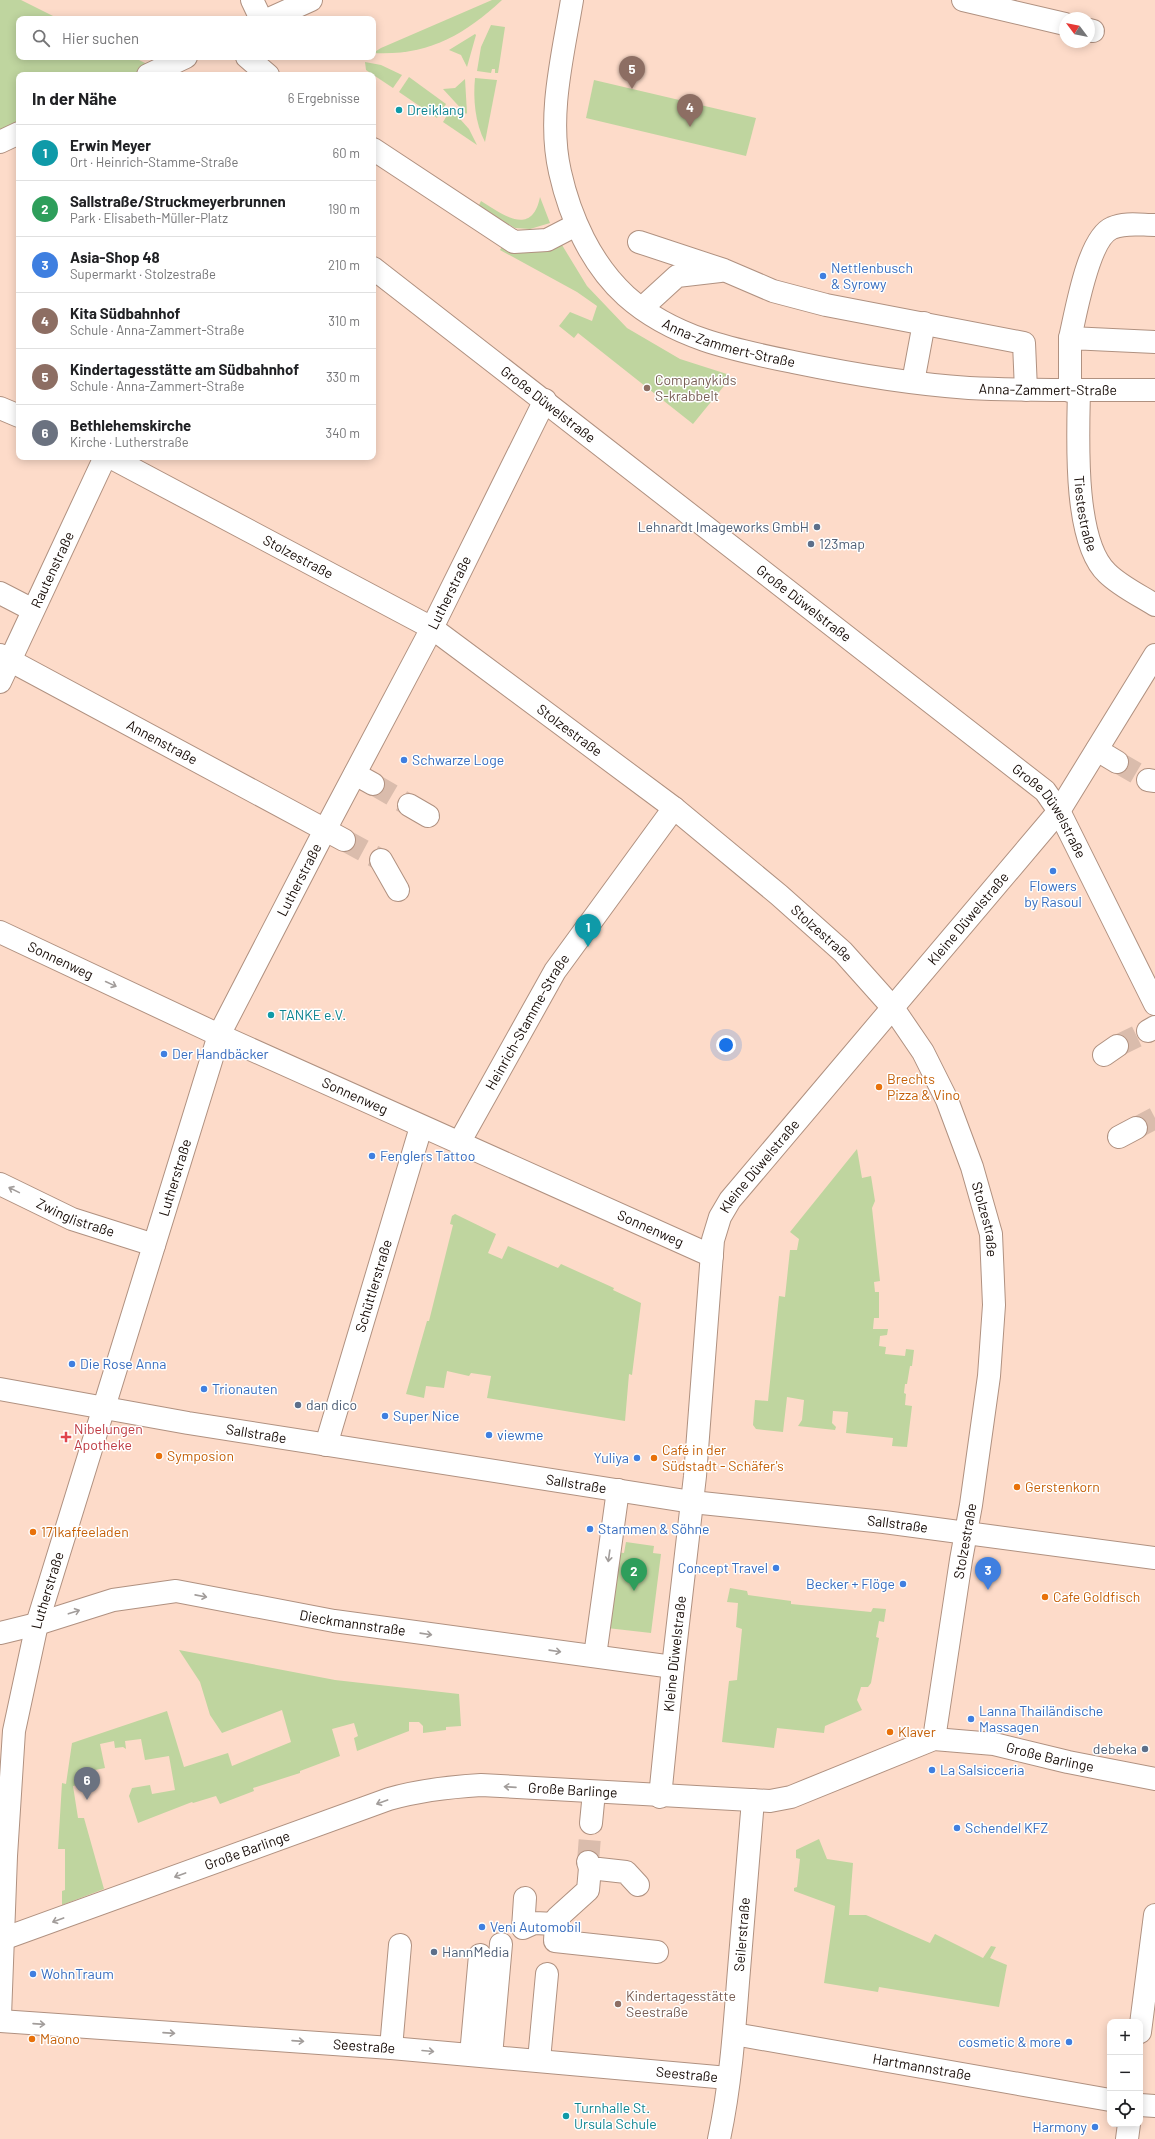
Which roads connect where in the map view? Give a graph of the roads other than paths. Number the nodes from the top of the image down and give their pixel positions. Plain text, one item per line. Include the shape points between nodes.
1 (252, 0) edge
2 (311, 0) edge
3 (572, 0) edge
4 (963, 0) edge
5 (260, 16) edge
6 (276, 16) edge
7 (1059, 23) edge
8 (180, 60) edge
9 (250, 60) edge
10 (158, 72) edge
11 (264, 72) edge
12 (16, 134) edge
13 (0, 142) edge
14 (376, 151) edge
15 (576, 225) junction
16 (1155, 225) edge
17 (639, 242) dead end
18 (376, 270) edge
19 (724, 270) junction
20 (642, 308) junction
21 (924, 323) junction
22 (1070, 338) junction
23 (1155, 342) edge
24 (913, 382) junction
25 (1026, 390) junction
26 (1155, 390) edge
27 (1074, 391) junction
28 (545, 400) junction
29 (0, 408) edge
30 (16, 415) edge
31 (103, 460) edge
32 (116, 460) edge
33 (0, 593) edge
34 (1155, 605) edge
35 (34, 610) junction
36 (432, 628) junction
37 (1155, 655) edge
38 (5, 657) edge
39 (0, 682) edge
40 (1097, 750) junction
41 (1117, 762) tunnel mouth
42 (409, 805) tunnel mouth
43 (674, 808) junction
44 (1059, 811) junction
45 (428, 816) dead end
46 (325, 830) junction
47 (344, 840) tunnel mouth
48 (381, 860) tunnel mouth
49 (398, 890) dead end
50 (0, 932) edge
51 (1155, 1004) edge
52 (893, 1008) junction
53 (219, 1036) junction
54 (421, 1127) junction
55 (459, 1143) junction
56 (0, 1184) edge
57 (154, 1245) junction
58 (712, 1256) junction
59 (0, 1389) edge
60 (104, 1408) junction
61 (326, 1445) junction
62 (618, 1490) junction
63 (692, 1502) junction
64 (966, 1533) junction
65 (1155, 1558) edge
66 (37, 1624) junction
67 (0, 1633) edge
68 (595, 1656) junction
69 (673, 1667) junction
70 (934, 1739) junction
71 (1155, 1779) edge
72 (594, 1792) junction
73 (660, 1796) junction
74 (753, 1800) junction
75 (591, 1823) tunnel mouth
76 (3, 1856) edge
77 (638, 1885) dead end
78 (525, 1898) dead end
79 (1155, 1919) edge
80 (556, 1924) junction
81 (510, 1933) junction
82 (2, 1940) edge
83 (400, 1946) dead end
84 (657, 1952) dead end
85 (480, 1955) dead end
86 (547, 1974) dead end
87 (0, 2016) edge
88 (1142, 2019) edge
89 (0, 2021) edge
90 (734, 2034) junction
91 (391, 2048) junction
92 (481, 2055) junction
93 (539, 2060) junction
94 (728, 2078) junction
95 (1107, 2099) edge
96 (1143, 2105) edge
97 (1155, 2106) edge
98 (1128, 2127) edge
99 (719, 2139) edge
100 (1127, 2139) edge

1 - 5 street
2 - 6 street
3 - 15 street, Anna-Zammert-Straße via 557,94 555,138 559,171
4 - 7 street
8 - 10 street
9 - 11 street
12 - 13 street
14 - 15 street via 514,242 547,240
15 - 20 street, Anna-Zammert-Straße via 609,278
16 - 22 street, Tiestestraße via 1123,225 1111,228 1103,234 1087,267
17 - 19 street
18 - 28 street, Große Düwelstraße
19 - 20 street via 677,276
19 - 21 street via 773,291 826,305
20 - 24 street, Anna-Zammert-Straße via 687,335 739,351 827,369
21 - 24 street
21 - 25 street via 1024,343
22 - 23 street
22 - 27 street, Tiestestraße
24 - 25 street, Anna-Zammert-Straße via 967,388
25 - 27 street, Anna-Zammert-Straße
26 - 27 street, Anna-Zammert-Straße
27 - 34 street, Tiestestraße via 1082,513 1087,540 1094,557 1106,573
28 - 36 street, Lutherstraße
28 - 44 street, Große Düwelstraße via 1045,791
29 - 30 street
31 - 35 street, Rautenstraße
32 - 36 street, Stolzestraße
33 - 35 street
35 - 38 street, Rautenstraße
36 - 43 street, Stolzestraße
36 - 46 street, Lutherstraße via 364,779
37 - 40 street, Kleine Düwelstraße
38 - 39 street, Rautenstraße
38 - 46 street, Annenstraße
40 - 41 street
40 - 44 street, Kleine Düwelstraße
42 - 45 street
43 - 52 street, Stolzestraße via 843,952
43 - 55 street, Heinrich-Stamme-Straße via 555,971
44 - 51 street, Große Düwelstraße
44 - 52 street, Kleine Düwelstraße
46 - 47 street, Annenstraße
46 - 53 street, Lutherstraße
48 - 49 street
50 -> 53 street, Sonnenweg
52 - 58 street, Kleine Düwelstraße via 730,1200 720,1217 713,1240
52 - 64 street, Stolzestraße via 923,1052 947,1100 972,1168 991,1234 994,1305 989,1376
53 - 54 street, Sonnenweg
53 - 57 street, Lutherstraße
54 - 55 street, Sonnenweg
54 - 61 street, Schüttlerstraße
55 - 58 street, Sonnenweg
57 -> 56 street, Zwinglistraße via 72,1219
57 - 60 street, Lutherstraße
58 - 63 street, Kleine Düwelstraße
59 - 60 street, Sallstraße
60 - 61 street, Sallstraße
60 - 66 street, Lutherstraße
61 - 62 street, Sallstraße
62 - 63 street, Sallstraße
62 -> 68 street
63 - 64 street, Sallstraße
63 - 69 street, Kleine Düwelstraße
64 - 65 street, Sallstraße
64 - 70 street, Stolzestraße
66 - 67 street, Dieckmannstraße
66 -> 68 street, Dieckmannstraße via 112,1600 176,1591 334,1621
66 - 76 street, Lutherstraße via 14,1731
68 - 69 street, Dieckmannstraße
69 - 73 street, Kleine Düwelstraße
70 - 71 street, Große Barlinge via 994,1744
70 - 74 street, Große Barlinge via 790,1797 770,1801
72 - 73 street, Große Barlinge
72 - 75 street
72 -> 82 street, Große Barlinge via 481,1785 440,1787 415,1792 389,1799
73 - 74 street, Große Barlinge
74 - 90 street, Seilerstraße
76 - 82 street, Lutherstraße
77 - 80 street via 626,1872 589,1865 588,1890 557,1918
78 - 81 street
79 - 88 street
80 - 81 street via 534,1923
80 - 84 street via 555,1941
81 - 92 street
82 - 87 street, Lutherstraße
83 - 91 street
85 - 92 street
86 - 93 street
89 -> 91 street, Seestraße
90 - 94 street, Seilerstraße
90 - 95 street, Hartmannstraße
91 -> 92 street, Seestraße
92 - 93 street, Seestraße
93 - 94 street, Seestraße
94 - 99 street, Seilerstraße via 728,2098
96 - 97 street
98 - 100 street

